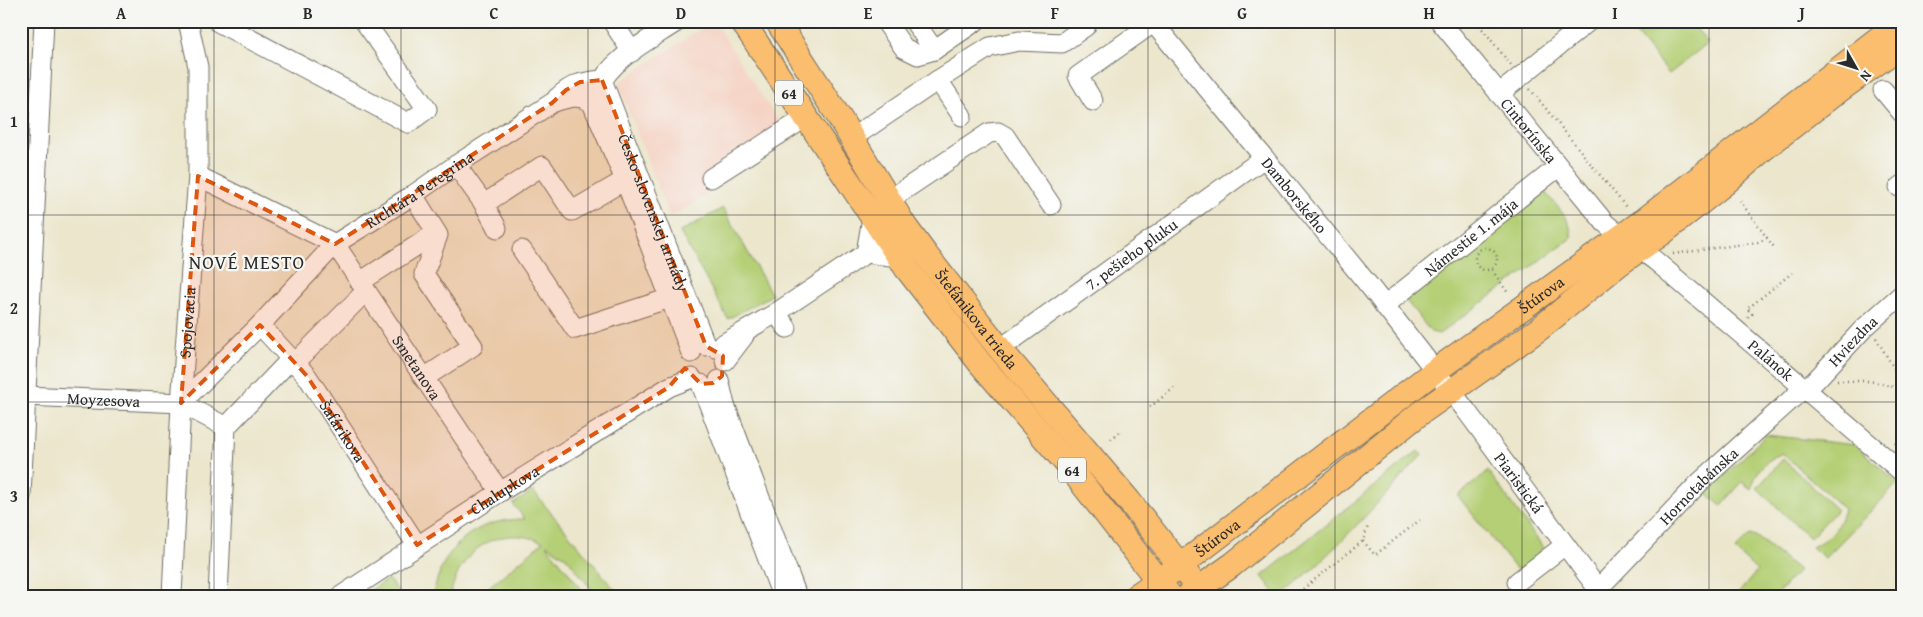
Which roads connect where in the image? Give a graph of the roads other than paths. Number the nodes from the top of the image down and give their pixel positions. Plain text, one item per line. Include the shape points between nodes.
1 (44, 21) edge
2 (364, 21) edge
3 (612, 21) edge
4 (678, 21) edge
5 (742, 21) edge
6 (777, 21) edge
7 (885, 21) edge
8 (914, 21) edge
9 (976, 21) edge
10 (1440, 21) edge
11 (1588, 21) edge
12 (1901, 21) edge
13 (220, 22) edge
14 (1153, 22) edge
15 (189, 24) edge
16 (1086, 26) dead end
17 (1902, 45) edge
18 (934, 50) junction
19 (632, 52) junction
20 (602, 80) junction
21 (938, 80) junction
22 (1883, 90) dead end
23 (1498, 94) junction
24 (1093, 101) dead end
25 (552, 103) junction
26 (592, 103) junction
27 (1902, 113) edge
28 (962, 116) dead end
29 (805, 118) junction
30 (852, 138) junction
31 (1264, 158) junction
32 (456, 164) junction
33 (1558, 167) junction
34 (198, 176) junction
35 (711, 178) dead end
36 (625, 180) junction
37 (413, 195) junction
38 (889, 200) junction
39 (484, 204) junction
40 (1051, 205) dead end
41 (872, 218) junction
42 (497, 228) dead end
43 (430, 237) dead end
44 (1631, 243) junction
45 (335, 244) junction
46 (522, 250) dead end
47 (866, 253) junction
48 (898, 257) junction
49 (363, 286) junction
50 (1902, 294) edge
51 (670, 298) junction
52 (1384, 306) junction
53 (776, 313) junction
54 (260, 325) junction
55 (787, 328) dead end
56 (1000, 349) junction
57 (293, 361) junction
58 (980, 363) junction
59 (705, 364) junction
60 (1435, 371) junction
61 (424, 378) junction
62 (1810, 385) junction
63 (1451, 392) junction
64 (23, 395) edge
65 (180, 403) junction
66 (226, 426) junction
67 (1902, 472) edge
68 (500, 492) junction
69 (21, 496) edge
70 (777, 542) junction
71 (417, 545) junction
72 (1565, 545) junction
73 (1180, 566) junction
74 (1517, 582) dead end
75 (1164, 588) edge
76 (1197, 593) edge
77 (1601, 593) edge
78 (172, 596) edge
79 (218, 596) edge
80 (341, 596) edge
81 (782, 596) edge
82 (797, 596) edge
83 (1136, 596) edge

1 - 64 street
2 - 13 street via 427,109 408,123
3 - 19 street
4 - 19 street
5 - 29 main road, Štefánikova trieda / 64
6 - 30 main road, Štefánikova trieda / 64
7 - 18 street via 904,48 918,55
8 - 18 street
9 - 18 street
10 - 23 street, Cintorínska
11 - 23 street
12 - 44 main road, Štúrova
13 - 15 street
14 - 24 street via 1078,76
14 - 31 street, Damborského
15 - 34 street, Spojovacia via 198,67
16 - 21 street via 1062,43 1019,41 990,47
17 - 44 main road, Štúrova via 1762,150 1725,183
19 - 20 street via 617,62
20 - 25 street via 580,82
20 - 26 street
20 - 59 street, Česko-slovenskej armády
21 - 28 street
21 - 30 street
22 - 27 street
23 - 33 street, Cintorínska
25 - 26 street, Richtára Peregrina via 570,97 585,97
25 - 32 street, Richtára Peregrina
26 - 36 street, Česko-slovenskej armády
29 - 35 street
29 - 41 main road, Štefánikova trieda / 64
30 - 38 main road, Štefánikova trieda / 64
31 - 52 street, Damborského
31 - 56 street, 7. pešieho pluku
32 - 37 street, Richtára Peregrina
32 - 39 street
33 - 44 street, Cintorínska via 1605,223
33 - 52 street, Námestie 1. mája
34 - 45 street
34 - 65 street, Spojovacia
36 - 39 street via 572,211 542,166
36 - 51 street, Česko-slovenskej armády
37 - 45 street, Richtára Peregrina
37 - 61 street via 438,236 424,274 474,346
38 - 40 street via 989,133 998,132 1005,136
38 - 56 main road, Štefánikova trieda / 64 via 931,263
39 - 42 street
41 - 47 street
41 - 48 main road, Štefánikova trieda / 64
43 - 49 street
44 - 60 main road, Štúrova
44 - 62 street, Palánok
44 - 63 main road, Štúrova via 1619,264 1539,329
45 - 49 street, Smetanova
45 - 54 street, Richtára Peregrina
46 - 51 street via 575,329
47 - 48 street
47 - 53 street, Chalupkova
48 - 58 main road, Štefánikova trieda / 64
49 - 57 street
49 - 61 street, Smetanova
50 - 62 street, Hviezdna via 1864,328
51 - 59 street, Česko-slovenskej armády
52 - 60 street, Damborského
53 - 55 street
53 - 59 street, Chalupkova via 749,329
54 - 57 street, Šafárikova
54 - 65 street, Richtára Peregrina
56 - 58 main road
56 - 73 main road, Štefánikova trieda / 64
57 - 66 street
57 - 71 street, Šafárikova via 307,376
58 - 75 main road, Štefánikova trieda / 64 via 1067,464
59 - 68 street, Chalupkova
59 - 70 street, Česko-slovenskej armády
60 - 63 street, Piaristická
60 - 73 main road, Štúrova
61 - 68 street, Smetanova
62 - 67 street, Palánok
62 - 77 street, Hornotabánska via 1700,482
63 - 72 street, Piaristická
63 - 76 main road, Štúrova via 1380,444
64 - 65 street, Moyzesova
64 - 69 street
65 - 66 street
65 - 78 street, Spojovacia
66 - 79 street
68 - 71 street, Chalupkova
70 - 81 street, Česko-slovenskej armády
70 - 82 street via 792,562
71 - 80 street, Chalupkova
72 - 74 street
72 - 77 street, Piaristická
73 - 75 main road, Štúrova
73 - 76 main road, Štefánikova trieda / 64
75 - 83 main road

